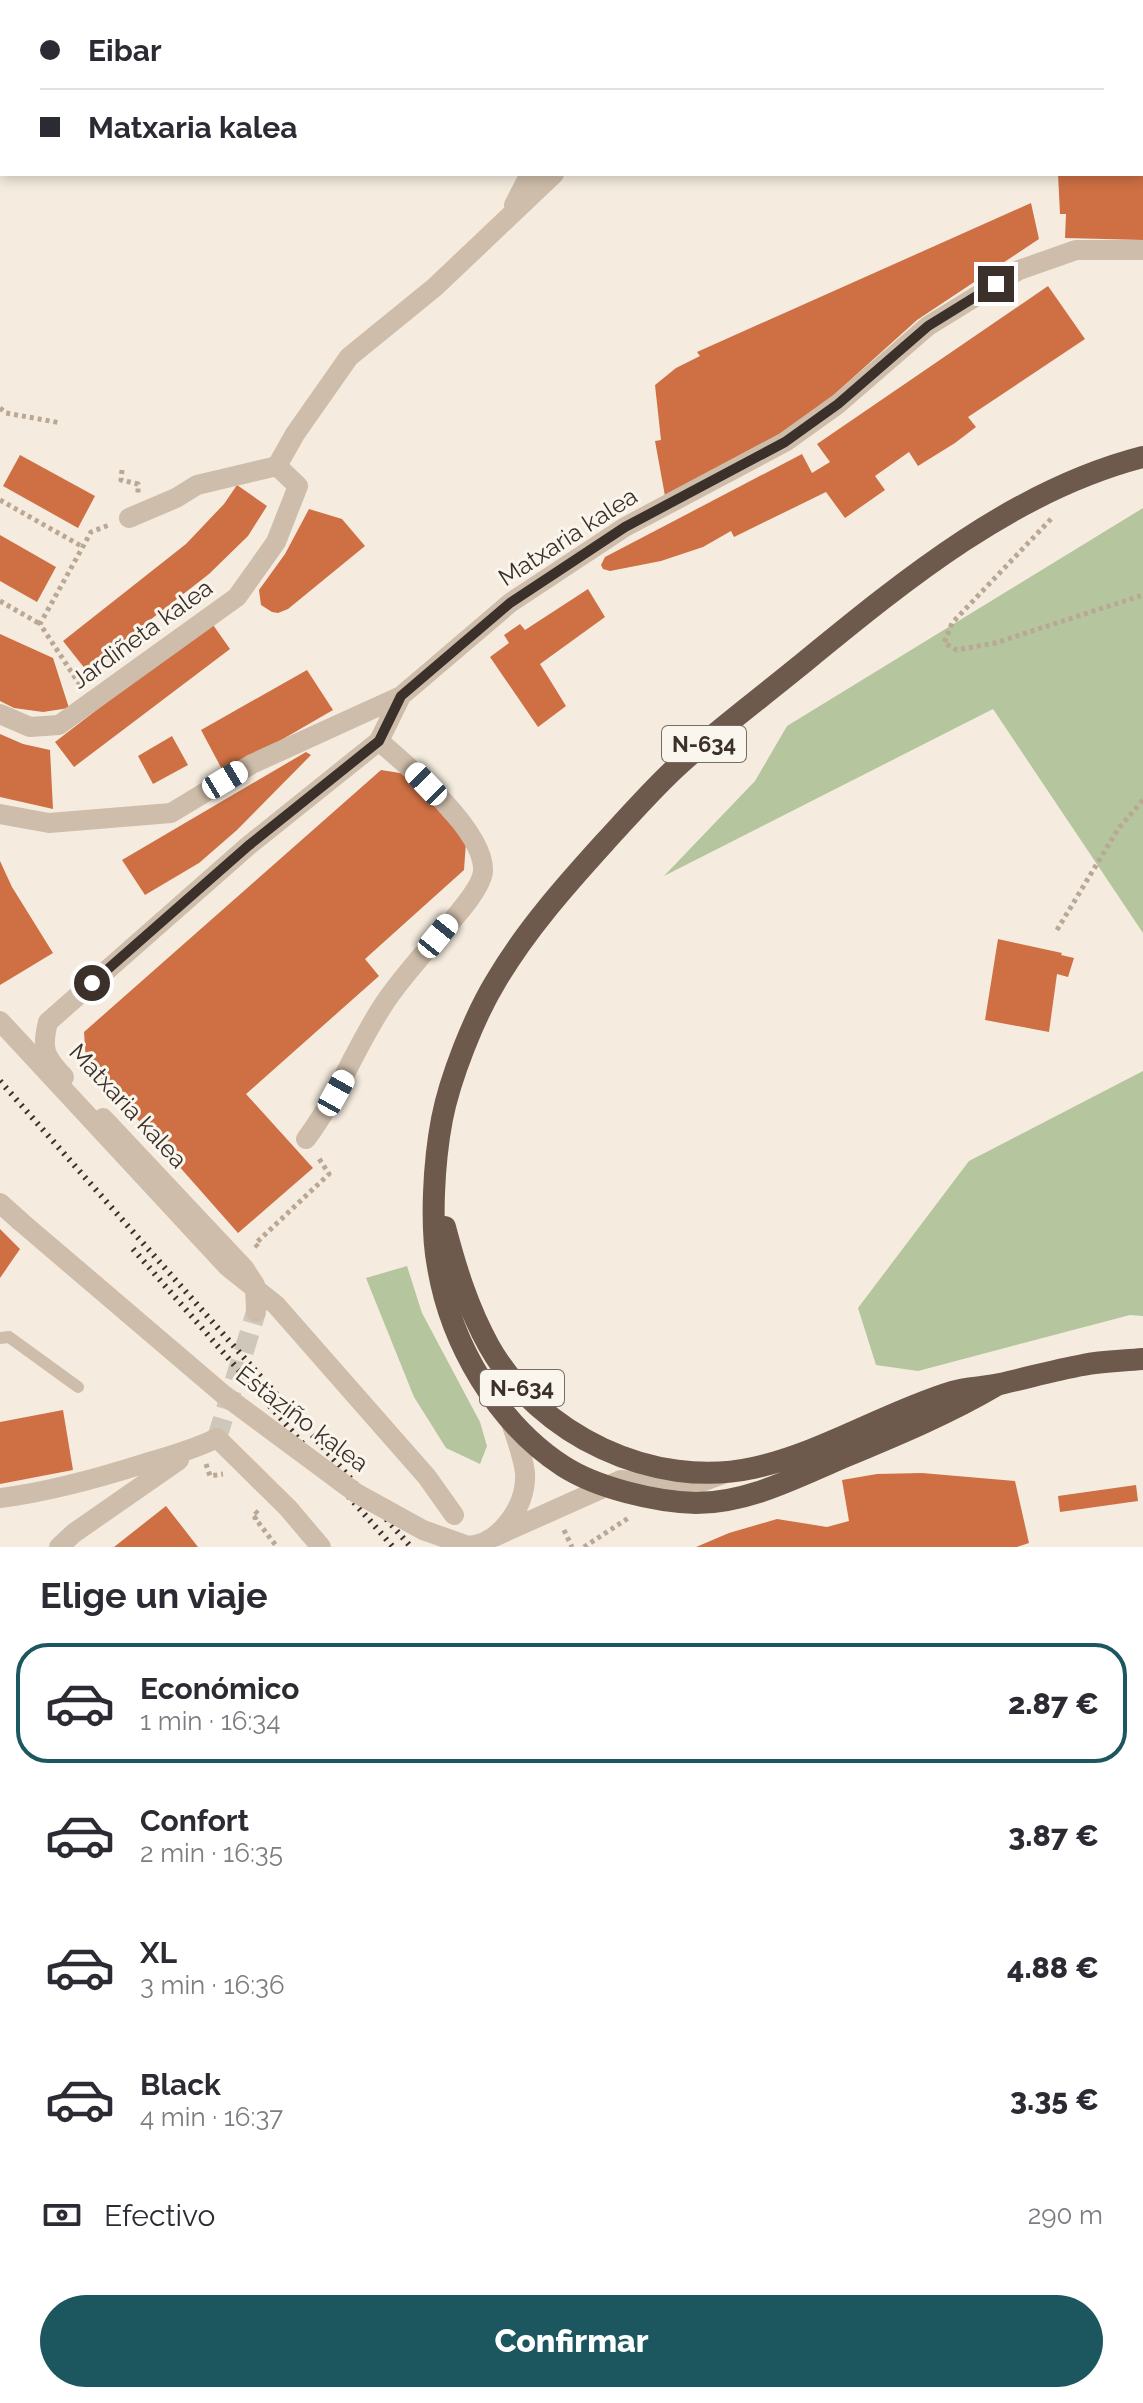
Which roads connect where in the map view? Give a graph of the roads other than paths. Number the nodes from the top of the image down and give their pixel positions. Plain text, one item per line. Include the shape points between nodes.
1 (552, 176) edge
2 (524, 179) edge
3 (512, 213) junction
4 (1143, 250) edge
5 (1143, 457) edge
6 (277, 466) junction
7 (134, 509) road end
8 (401, 696) junction
9 (0, 714) edge
10 (379, 741) junction
11 (0, 814) edge
12 (0, 1021) edge
13 (306, 1139) dead end
14 (434, 1183) junction
15 (0, 1203) edge
16 (256, 1312) tunnel mouth
17 (0, 1338) edge
18 (1143, 1359) edge
19 (997, 1385) junction
20 (78, 1387) dead end
21 (509, 1417) junction
22 (208, 1442) junction
23 (723, 1474) junction
24 (606, 1485) junction
25 (0, 1498) edge
26 (454, 1515) dead end
27 (496, 1536) junction
28 (468, 1546) edge
29 (59, 1547) edge
30 (321, 1547) edge

1 - 3 street
2 - 3 street
3 - 6 street via 435,287 349,357
4 - 8 street, Matxaria kalea via 1076,250 1019,270 928,326 785,442 625,527 510,603
5 - 14 highway, N-634 via 1046,491 922,568 681,762 573,878 495,982 442,1117
6 - 7 street via 197,485 176,498
6 - 9 street, Jardiñeta kalea via 298,486 276,542 237,597 59,725 30,727
8 - 10 street, Matxaria kalea
8 - 11 street via 252,764 171,813 49,823
10 - 13 street via 458,817 478,849 483,873 388,999
10 - 16 street, Matxaria kalea via 248,846 48,1022 44,1040 47,1060 244,1268 255,1285
12 - 26 street, bridge via 228,1267 276,1305
14 - 21 highway, N-634 via 437,1264 449,1311 470,1363
14 - 23 highway, N-634 via 470,1309 491,1349 538,1405 586,1440 629,1460 679,1472
15 - 28 street, Estaziño kalea, bridge via 224,1395 356,1493 423,1530
17 - 20 lane via 9,1337
18 - 19 highway, N-634 via 1086,1364
19 - 23 highway, N-634 via 953,1392 798,1455
19 - 24 highway, N-634 via 908,1430 771,1488 731,1499 697,1503 650,1498
21 - 24 highway, N-634 via 567,1469
21 - 27 street via 525,1473 523,1493
22 - 25 street via 118,1472
22 - 29 street
22 - 30 street via 288,1508
23 - 24 street via 693,1485 621,1480
24 - 27 street, Estaziño kalea
27 - 28 street, Estaziño kalea

